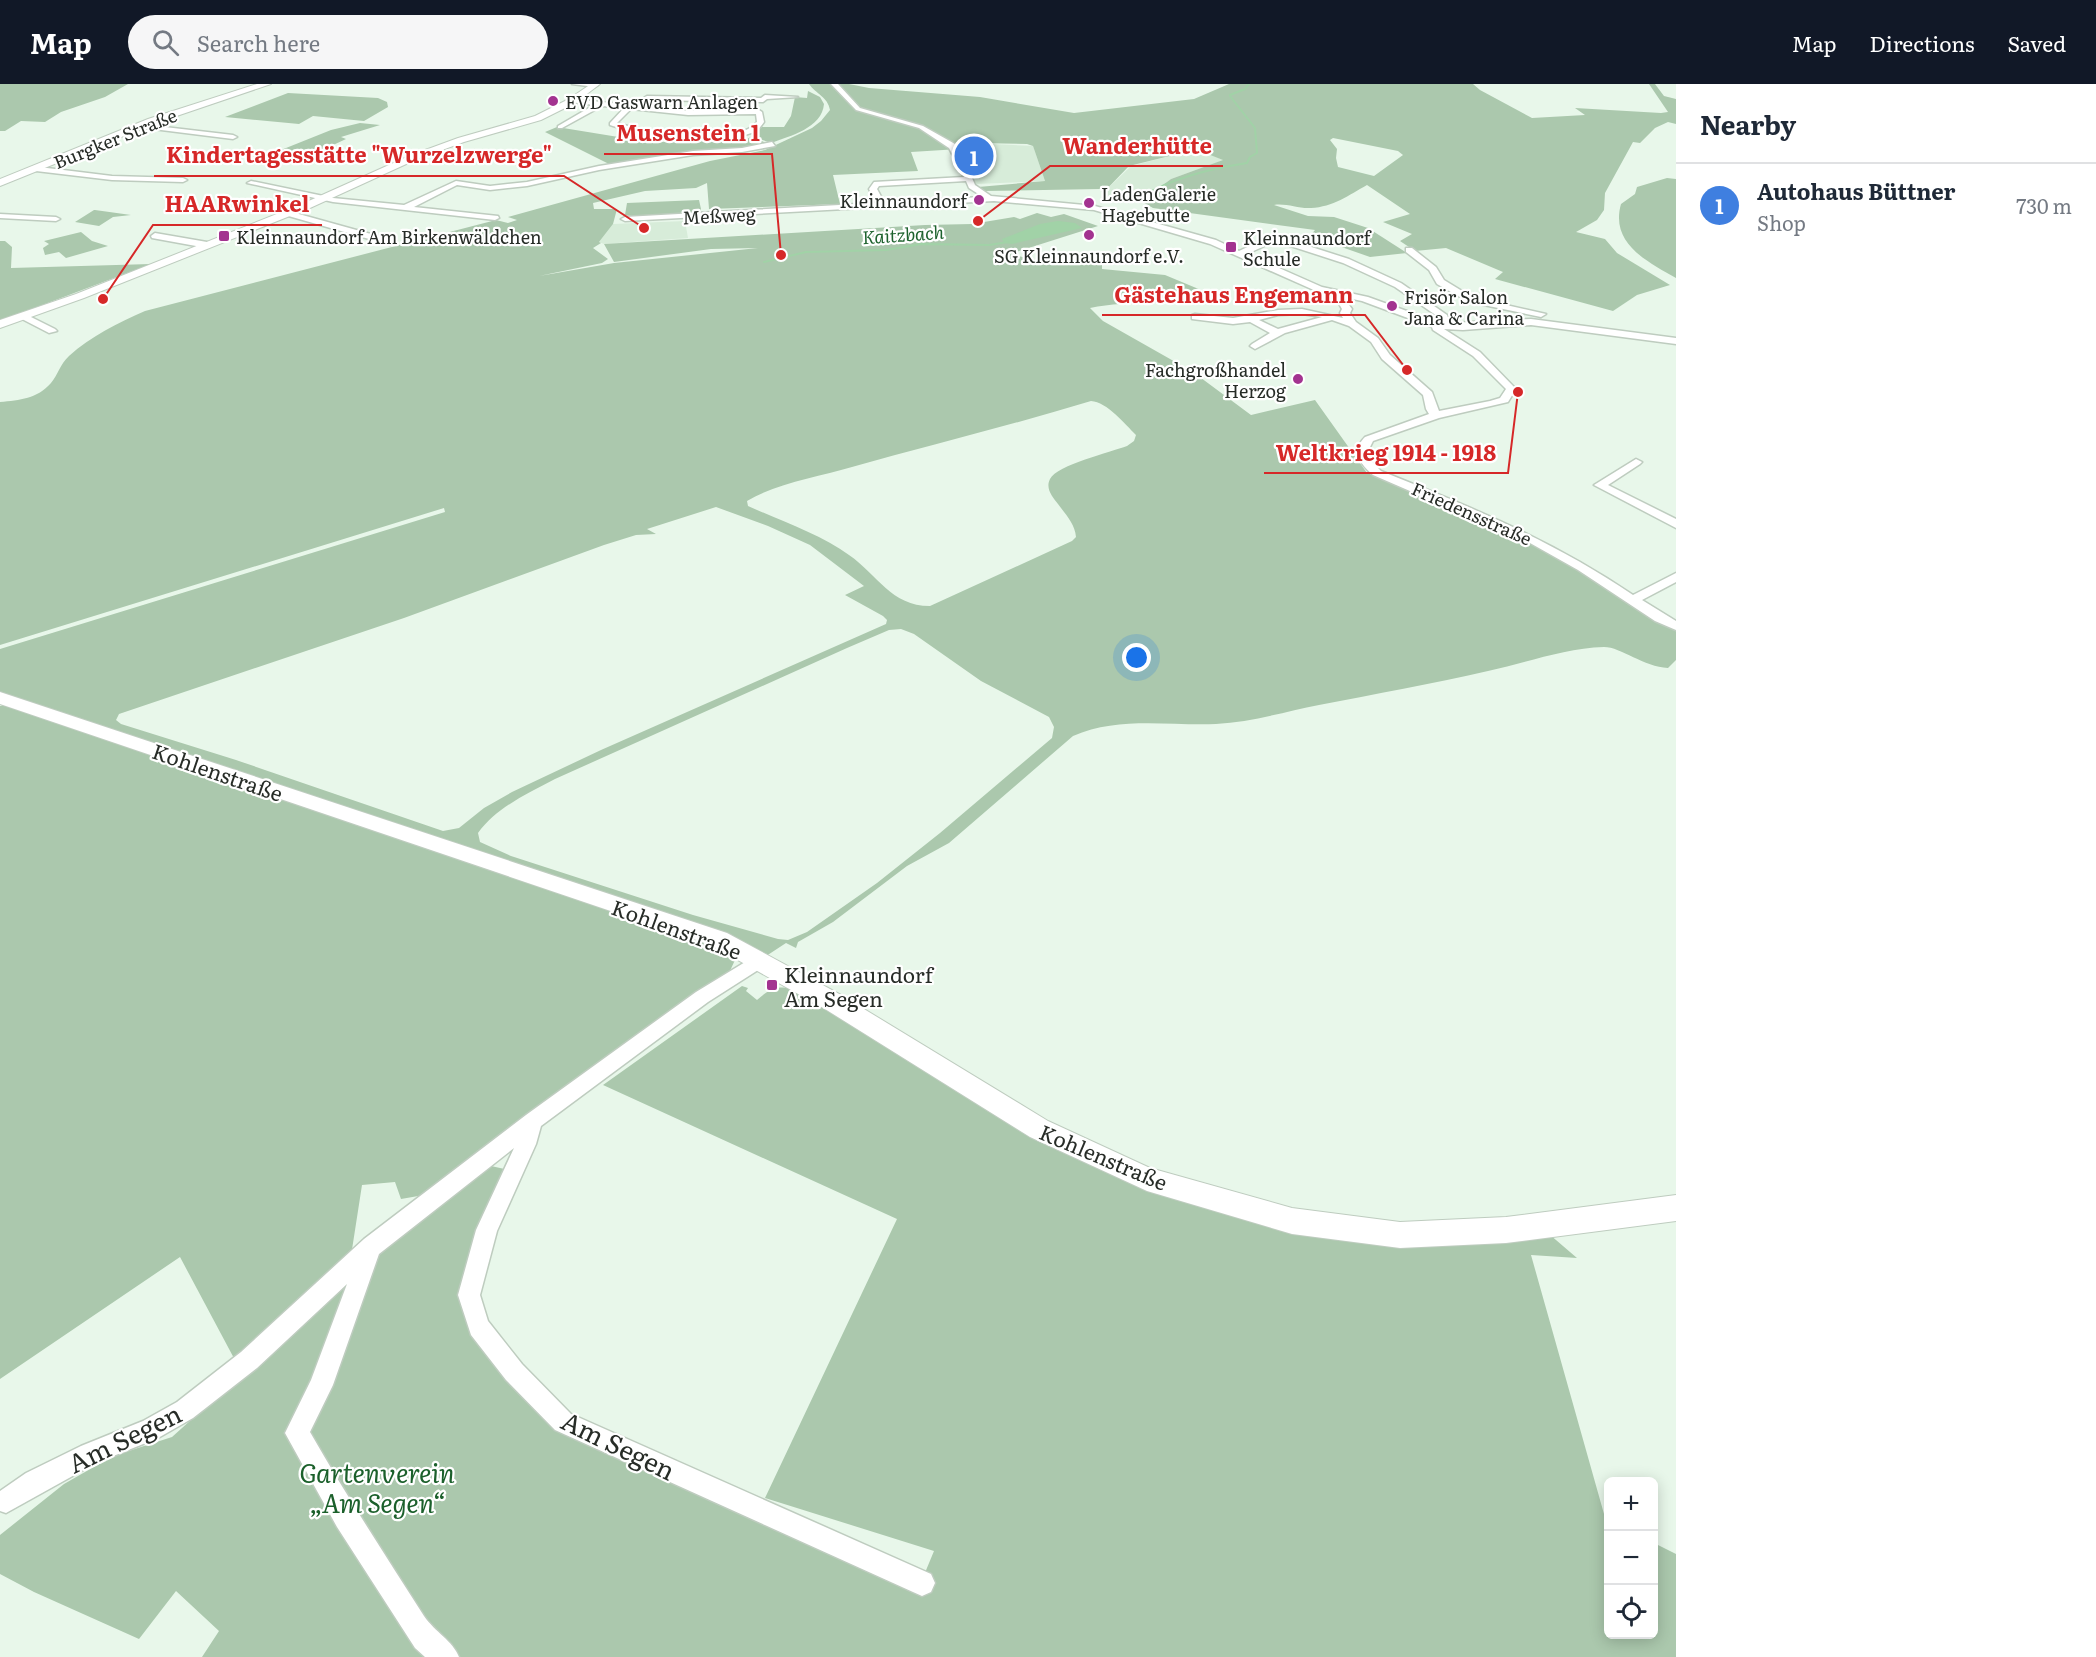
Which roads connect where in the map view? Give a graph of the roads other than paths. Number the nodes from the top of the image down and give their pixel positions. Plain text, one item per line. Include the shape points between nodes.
1 (266, 84) edge
2 (575, 84) edge
3 (581, 84) edge
4 (834, 84) edge
5 (596, 85) edge
6 (630, 98) dead end
7 (641, 98) dead end
8 (795, 98) dead end
9 (763, 100) junction
10 (572, 101) junction
11 (599, 105) junction
12 (613, 107) junction
13 (628, 108) junction
14 (759, 112) junction
15 (139, 126) junction
16 (560, 127) dead end
17 (233, 136) dead end
18 (772, 144) dead end
19 (39, 169) junction
20 (968, 179) junction
21 (183, 180) dead end
22 (0, 183) edge
23 (251, 183) dead end
24 (323, 198) junction
25 (992, 199) junction
26 (882, 206) junction
27 (405, 208) junction
28 (288, 213) junction
29 (0, 216) edge
30 (495, 218) dead end
31 (56, 219) dead end
32 (625, 219) dead end
33 (155, 236) dead end
34 (393, 243) dead end
35 (207, 246) junction
36 (1409, 250) dead end
37 (1241, 253) junction
38 (1338, 295) junction
39 (1346, 313) junction
40 (23, 316) junction
41 (1195, 317) dead end
42 (1332, 317) junction
43 (1251, 319) junction
44 (1424, 322) junction
45 (0, 324) edge
46 (1352, 324) junction
47 (1446, 326) junction
48 (1464, 327) junction
49 (1578, 327) junction
50 (52, 331) dead end
51 (1276, 332) junction
52 (1454, 336) junction
53 (1676, 341) edge
54 (1255, 346) dead end
55 (1436, 415) junction
56 (1636, 462) dead end
57 (1676, 524) edge
58 (1676, 577) edge
59 (1631, 600) junction
60 (1676, 626) edge
61 (0, 698) edge
62 (760, 960) junction
63 (533, 1121) junction
64 (1676, 1208) edge
65 (372, 1246) junction
66 (6, 1501) dead end
67 (922, 1583) dead end
68 (446, 1657) edge

1 - 15 main road, Burgker Straße
2 - 3 street
3 - 5 street
4 - 20 street via 858,109 921,127 952,146
5 - 10 street
6 - 12 street
7 - 9 street
8 - 9 street
9 - 14 street
10 - 11 street
10 - 24 street via 510,129 461,140 412,158
11 - 12 street
11 - 16 street
12 - 13 street
13 - 14 street via 688,113
13 - 14 street via 612,124 668,133 747,132 761,122
15 - 17 street
15 - 19 main road, Burgker Straße
18 - 27 street via 599,168 527,184 490,188 456,183
19 - 21 street via 112,178
19 - 22 main road, Burgker Straße
20 - 25 street via 976,190
20 - 26 street via 878,184 873,189
23 - 24 street
24 - 27 street
24 - 28 street
25 - 26 street, Meßweg
25 - 37 street, Meßweg via 1095,208
26 - 32 street, Meßweg
27 - 30 street
28 - 34 street
28 - 35 street
29 - 31 street
33 - 35 street
35 - 40 street
36 - 49 street via 1433,269 1440,282 1459,293
37 - 38 street, Meßweg
37 - 47 street via 1274,238 1346,261 1404,289 1444,317
38 - 39 street
38 - 44 street, Meßweg via 1365,298
39 - 42 street
39 - 46 street
40 - 45 street
40 - 50 street
41 - 43 street
42 - 43 street via 1309,311 1281,311
42 - 46 street
42 - 51 street
43 - 51 street
44 - 47 street
44 - 52 street, Friedensstraße
46 - 55 street via 1375,340 1386,357 1428,394
47 - 48 street
48 - 49 street via 1527,321
48 - 52 street
49 - 53 street
51 - 54 street
52 - 55 street, Friedensstraße via 1511,389 1504,400
55 - 59 street, Friedensstraße via 1369,439 1362,451 1368,465 1514,530 1565,557
56 - 57 street via 1600,485
58 - 59 street
59 - 60 street, Friedensstraße
61 - 62 street, Kohlenstraße via 718,939
62 - 63 street, Am Segen via 702,997
62 - 64 street, Kohlenstraße via 1039,1129 1147,1179 1292,1221 1400,1235 1506,1230
63 - 65 street, Am Segen
63 - 67 street, Am Segen via 487,1230 468,1295 479,1328 514,1372 563,1422
65 - 66 street, Am Segen via 249,1360 185,1410 150,1430 79,1459
65 - 68 street via 321,1385 297,1433 424,1639

